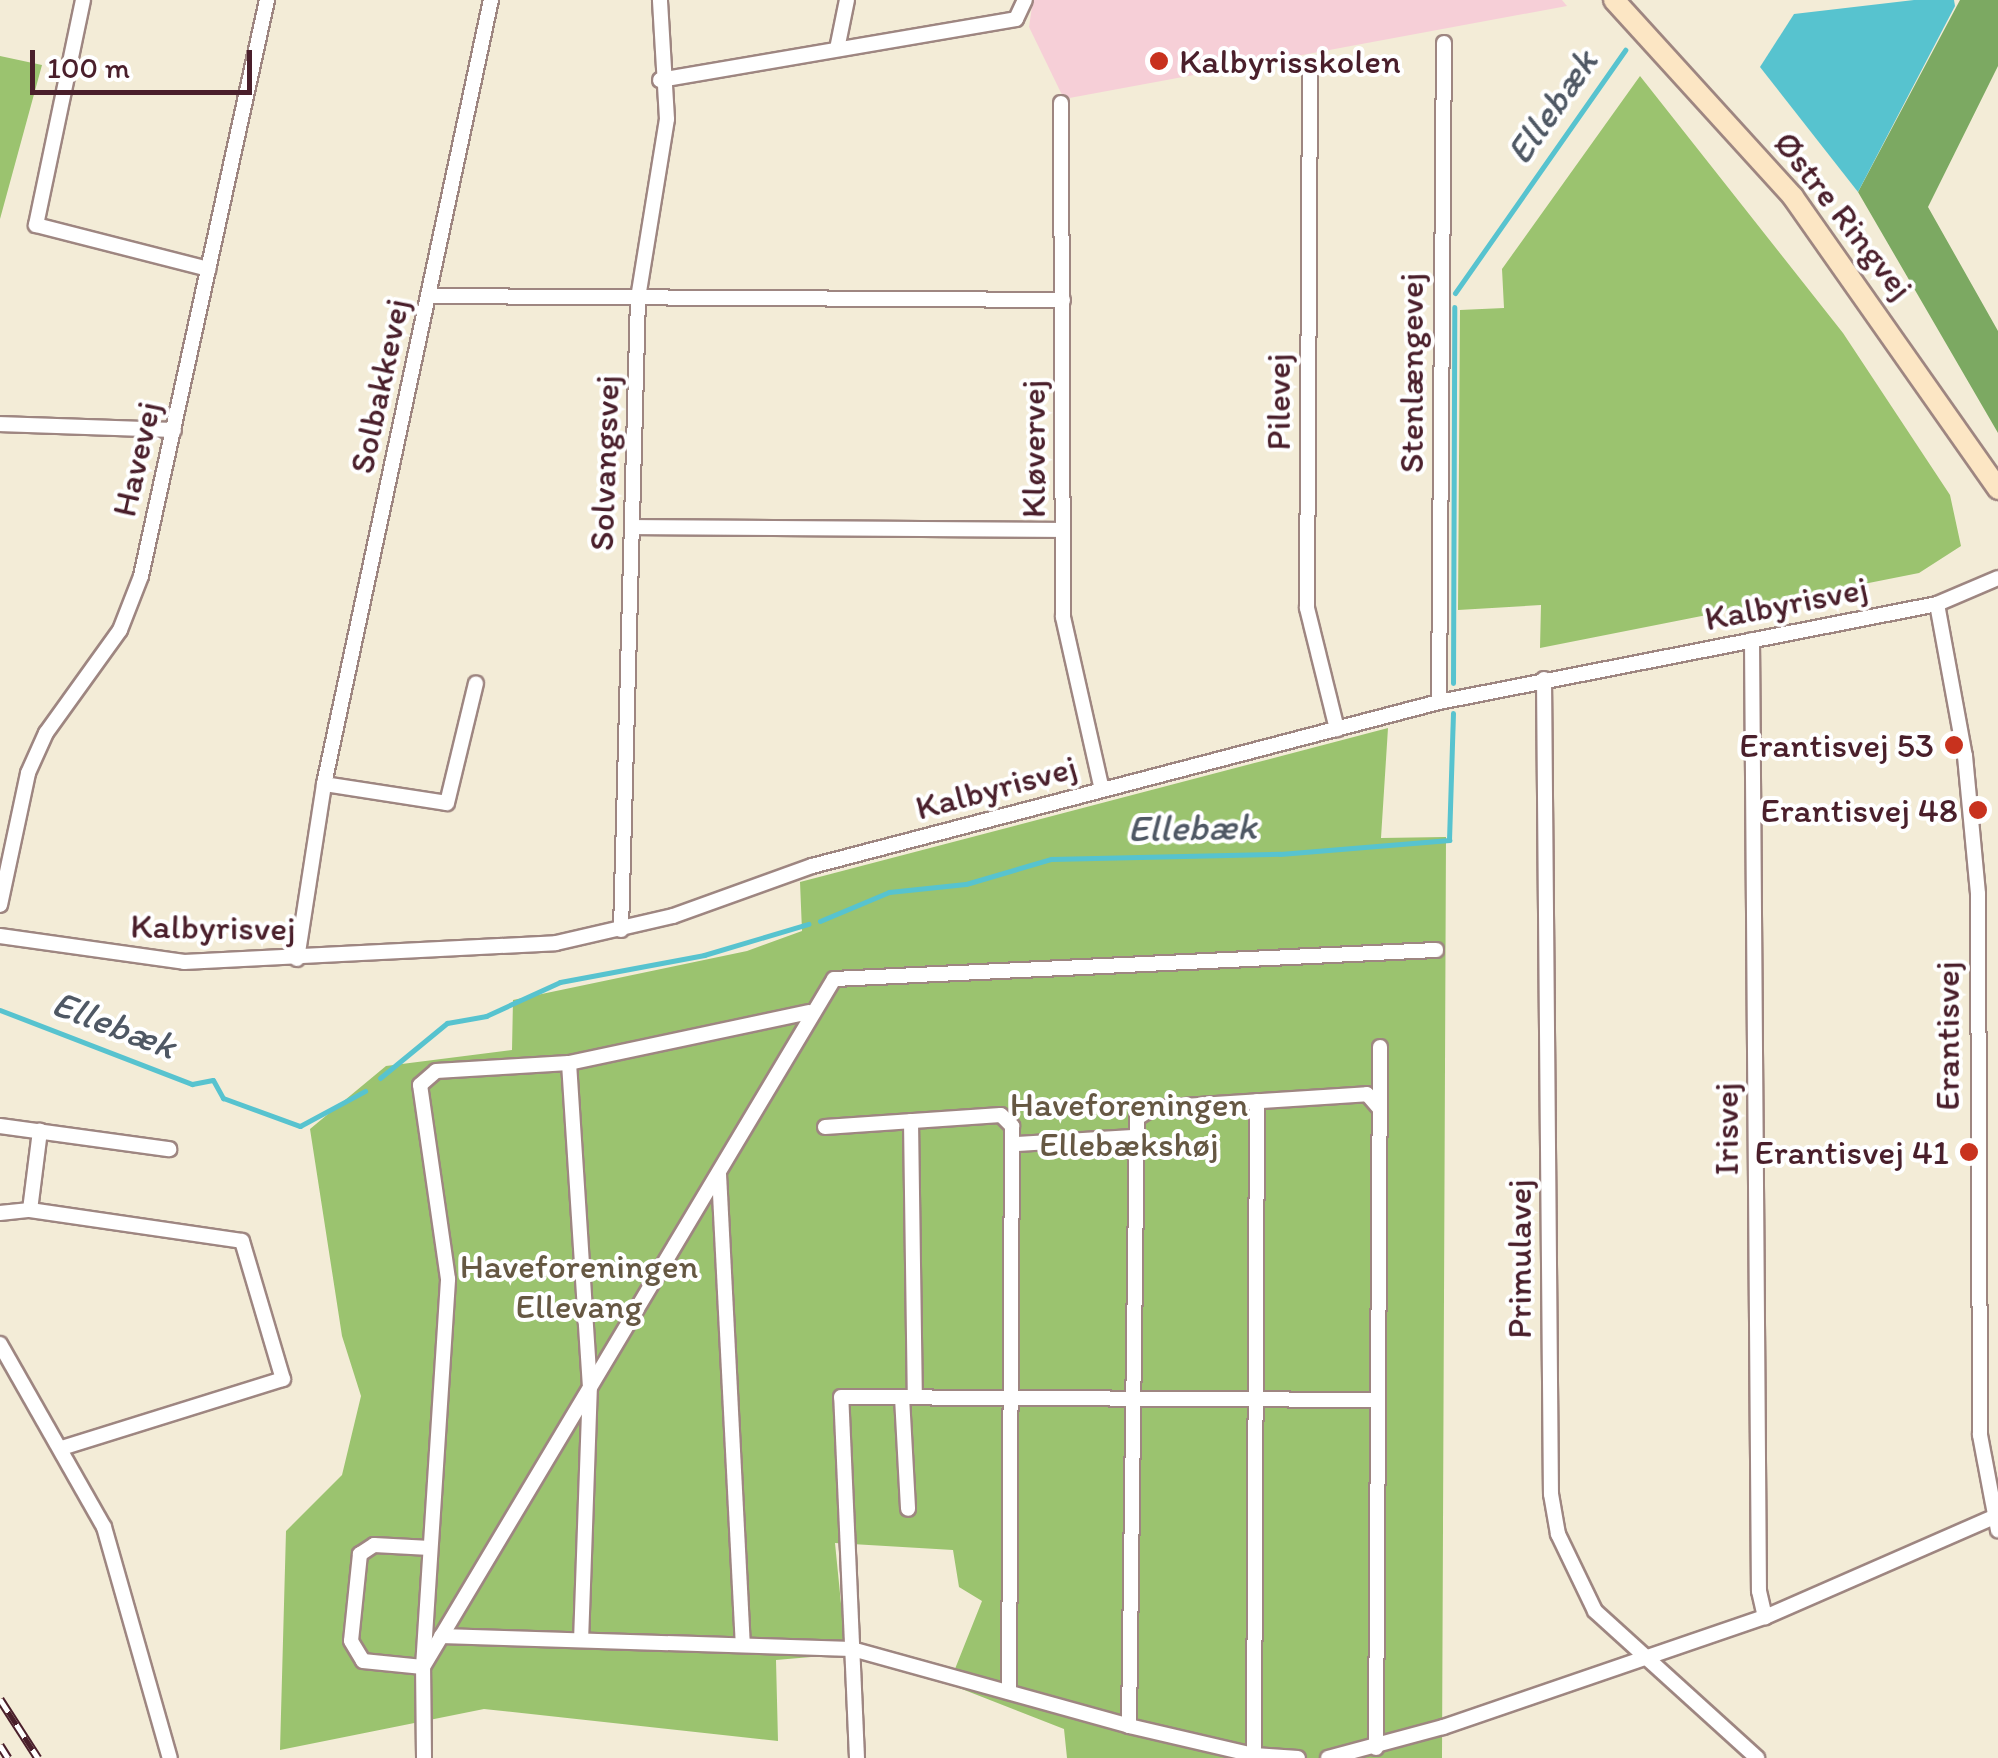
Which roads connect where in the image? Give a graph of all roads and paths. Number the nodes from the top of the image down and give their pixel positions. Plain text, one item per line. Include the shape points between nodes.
1 (83, 0) edge
2 (267, 0) edge
3 (491, 0) edge
4 (660, 0) edge
5 (847, 0) edge
6 (1024, 0) edge
7 (1614, 0) edge
8 (1444, 43) dead end
9 (837, 49) junction
10 (1310, 71) dead end
11 (660, 80) junction
12 (1060, 104) dead end
13 (208, 269) junction
14 (428, 296) junction
15 (638, 298) junction
16 (1063, 300) junction
17 (0, 424) edge
18 (174, 430) junction
19 (1998, 489) edge
20 (632, 527) junction
21 (1062, 530) junction
22 (1998, 578) edge
23 (1938, 604) junction
24 (1752, 640) junction
25 (1544, 679) junction
26 (476, 683) dead end
27 (1439, 702) junction
28 (1337, 729) junction
29 (324, 784) junction
30 (1102, 790) junction
31 (0, 905) edge
32 (621, 930) junction
33 (0, 936) edge
34 (1436, 950) dead end
35 (297, 959) junction
36 (809, 1012) junction
37 (1380, 1047) dead end
38 (569, 1063) junction
39 (1257, 1101) junction
40 (1380, 1108) junction
41 (911, 1121) junction
42 (0, 1126) edge
43 (826, 1126) dead end
44 (40, 1131) junction
45 (1134, 1137) junction
46 (1016, 1144) junction
47 (169, 1149) dead end
48 (719, 1172) junction
49 (30, 1210) junction
50 (0, 1213) edge
51 (0, 1344) edge
52 (590, 1384) junction
53 (909, 1397) junction
54 (1012, 1398) junction
55 (1134, 1399) junction
56 (1256, 1400) junction
57 (1378, 1400) junction
58 (61, 1448) junction
59 (908, 1509) dead end
60 (1996, 1521) edge
61 (430, 1548) junction
62 (1765, 1616) junction
63 (442, 1636) junction
64 (581, 1639) junction
65 (744, 1642) junction
66 (852, 1649) junction
67 (1644, 1659) junction
68 (423, 1667) junction
69 (1009, 1692) junction
70 (1129, 1726) junction
71 (1376, 1748) junction
72 (1254, 1755) junction
73 (170, 1758) edge
74 (424, 1758) edge
75 (857, 1758) edge
76 (1298, 1758) edge
77 (1328, 1758) edge
78 (1757, 1758) edge

1 - 13 street via 36,225
2 - 13 street, Havevej
3 - 14 street, Solbakkevej
4 - 11 street, Solvangsvej
5 - 9 street
6 - 9 street via 1016,19
7 - 19 street, Østre Ringvej via 1793,198
8 - 27 street, Stenlængevej
9 - 11 street
10 - 28 street, Pilevej via 1307,608
11 - 15 street, Solvangsvej via 665,154
12 - 16 street, Kløvervej
13 - 18 street, Havevej
14 - 15 street
14 - 29 street, Solbakkevej
15 - 16 street
15 - 20 street, Solvangsvej
16 - 21 street, Kløvervej
17 - 18 street
18 - 31 street, Havevej via 141,576 120,630 46,733 28,773
20 - 21 street
20 - 32 street, Solvangsvej
21 - 30 street, Kløvervej via 1066,640
22 - 23 street, Kalbyrisvej
23 - 24 street, Kalbyrisvej
23 - 60 street, Erantisvej via 1965,756 1978,894 1980,1435
24 - 25 street, Kalbyrisvej
24 - 62 street, Irisvej via 1759,1590
25 - 27 street, Kalbyrisvej
25 - 67 street, Primulavej via 1551,1494 1572,1571 1595,1611
26 - 29 street via 447,803
27 - 28 street, Kalbyrisvej
28 - 30 street, Kalbyrisvej
29 - 35 street, Solbakkevej
30 - 32 street, Kalbyrisvej via 812,866
32 - 35 street, Kalbyrisvej via 556,943
33 - 35 street, Kalbyrisvej via 184,962
34 - 36 street via 834,979
36 - 38 street
36 - 48 street
37 - 40 street
38 - 52 street
38 - 61 street via 436,1071 420,1085 448,1278
39 - 40 street via 1367,1094
39 - 45 street via 1153,1108 1137,1118
39 - 56 street
40 - 57 street
41 - 43 street
41 - 46 street via 1001,1116
41 - 53 street
42 - 44 street
44 - 47 street
44 - 49 street
45 - 46 street
45 - 55 street
46 - 54 street
48 - 52 street
48 - 65 street
49 - 50 street
49 - 58 street via 242,1241 283,1379
51 - 58 street
52 - 63 street
52 - 64 street
53 - 54 street
53 - 59 street
53 - 66 street via 841,1397
54 - 55 street
54 - 69 street
55 - 56 street
55 - 70 street
56 - 57 street
56 - 72 street
57 - 71 street
58 - 73 street via 117,1561
60 - 62 street
61 - 68 street
61 - 68 street via 365,1547 351,1641 363,1661
62 - 67 street
63 - 64 street
63 - 68 street
64 - 65 street
65 - 66 street
66 - 69 street
66 - 75 street
67 - 71 street
67 - 78 street, Primulavej
68 - 74 street
69 - 70 street
70 - 72 street
71 - 77 street
72 - 76 street

